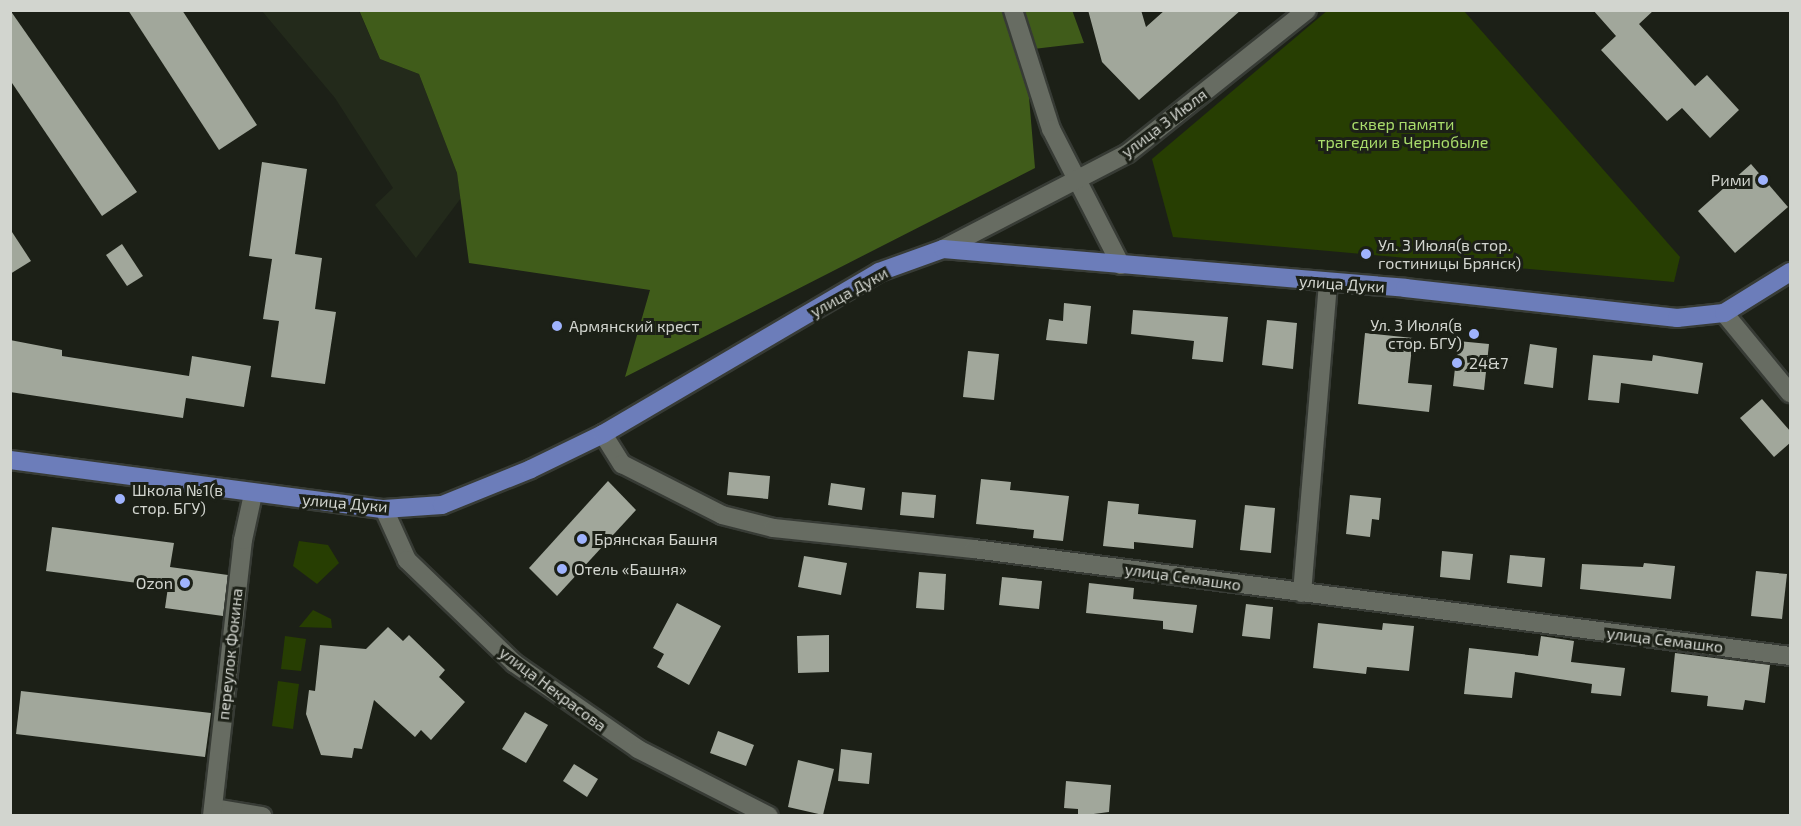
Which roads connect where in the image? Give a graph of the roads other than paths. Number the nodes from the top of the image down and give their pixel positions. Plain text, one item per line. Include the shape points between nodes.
1 (1013, 10) edge
2 (1307, 10) edge
3 (1077, 181) junction
4 (943, 249) junction
5 (1121, 265) junction
6 (1791, 272) edge
7 (1328, 284) junction
8 (1724, 313) junction
9 (1791, 393) edge
10 (603, 434) junction
11 (10, 460) edge
12 (253, 494) junction
13 (384, 509) junction
14 (1302, 593) junction
15 (1791, 656) edge
16 (212, 812) edge
17 (262, 816) edge
18 (769, 816) edge

1 - 3 street via 1051,129
2 - 3 street, улица 3 Июля via 1128,153
3 - 4 street, улица 3 Июля
3 - 5 street
4 - 5 main road, улица Дуки
4 - 10 main road, улица Дуки via 879,272
5 - 7 main road, улица Дуки
6 - 8 main road, улица Дуки
7 - 8 main road, улица Дуки via 1677,318
7 - 14 street
8 - 9 street
10 - 13 main road, улица Дуки via 442,505
10 - 14 street, улица Семашко via 622,464 723,516 773,528 974,549
11 - 12 main road, улица Дуки
12 - 13 main road, улица Дуки
12 - 16 street, переулок Фокина via 243,540
13 - 18 street, улица Некрасова via 407,560 514,663 631,745
14 - 15 street, улица Семашко
16 - 17 street

